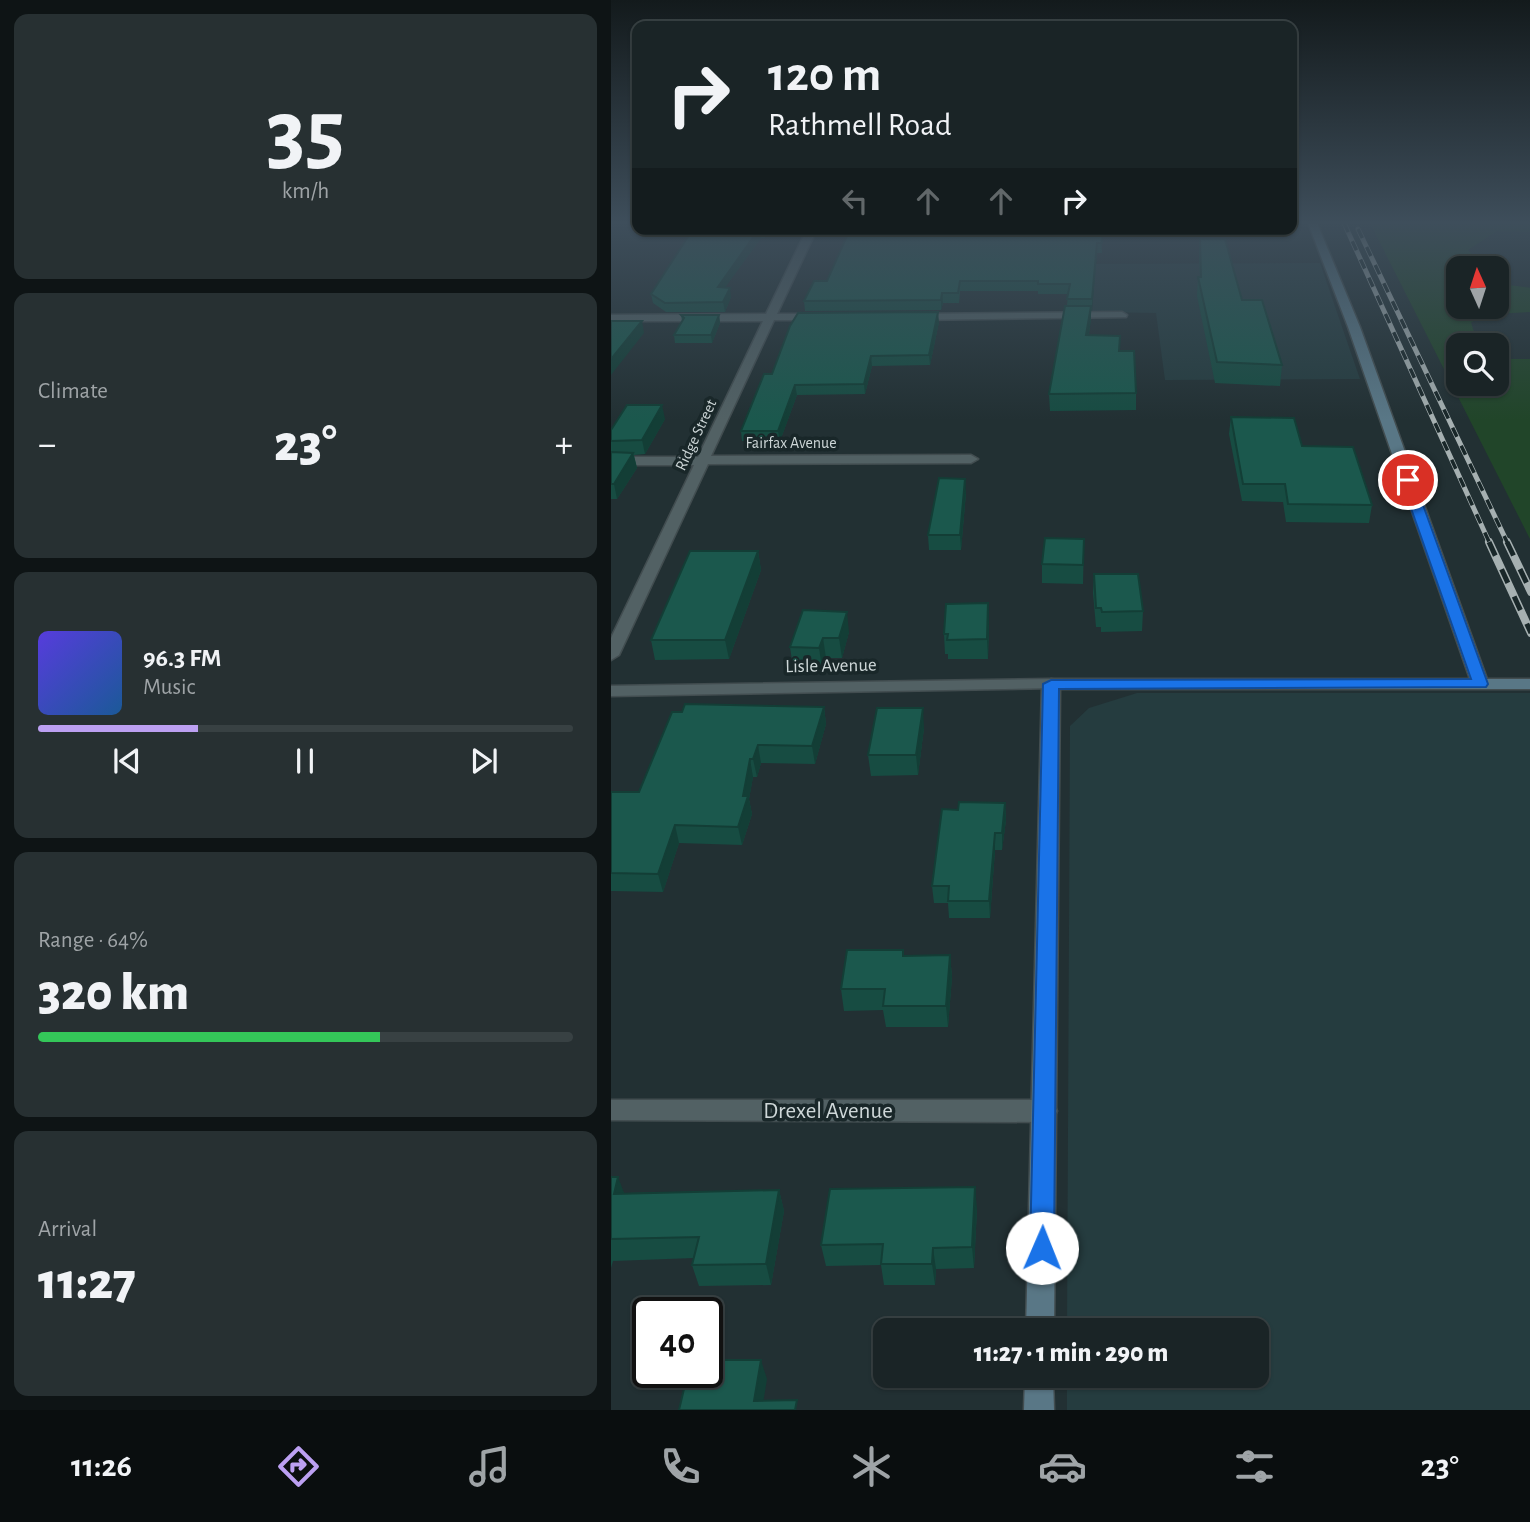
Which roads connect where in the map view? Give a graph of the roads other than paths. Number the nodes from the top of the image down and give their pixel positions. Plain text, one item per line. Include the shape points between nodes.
1 (784, 289) edge
2 (1339, 289) edge
3 (1122, 316) dead end
4 (835, 317) edge
5 (903, 317) edge
6 (611, 318) edge
7 (770, 318) junction
8 (971, 459) dead end
9 (611, 461) edge
10 (703, 461) junction
11 (611, 655) edge
12 (1051, 684) junction
13 (1480, 684) junction
14 (1530, 684) edge
15 (611, 691) edge
16 (611, 1110) edge
17 (1045, 1111) junction
18 (1040, 1318) edge
19 (1039, 1388) edge
20 (1039, 1410) edge

1 - 7 street, Ridge Street
2 - 13 street
3 - 5 street
4 - 7 street
6 - 7 street
7 - 10 street, Ridge Street
8 - 10 street, Fairfax Avenue
9 - 10 street, Fairfax Avenue
10 - 11 street, Ridge Street
12 - 13 street
12 - 15 street, Lisle Avenue
12 - 17 street
13 - 14 street
16 - 17 street, Drexel Avenue
17 - 18 street
19 - 20 street

